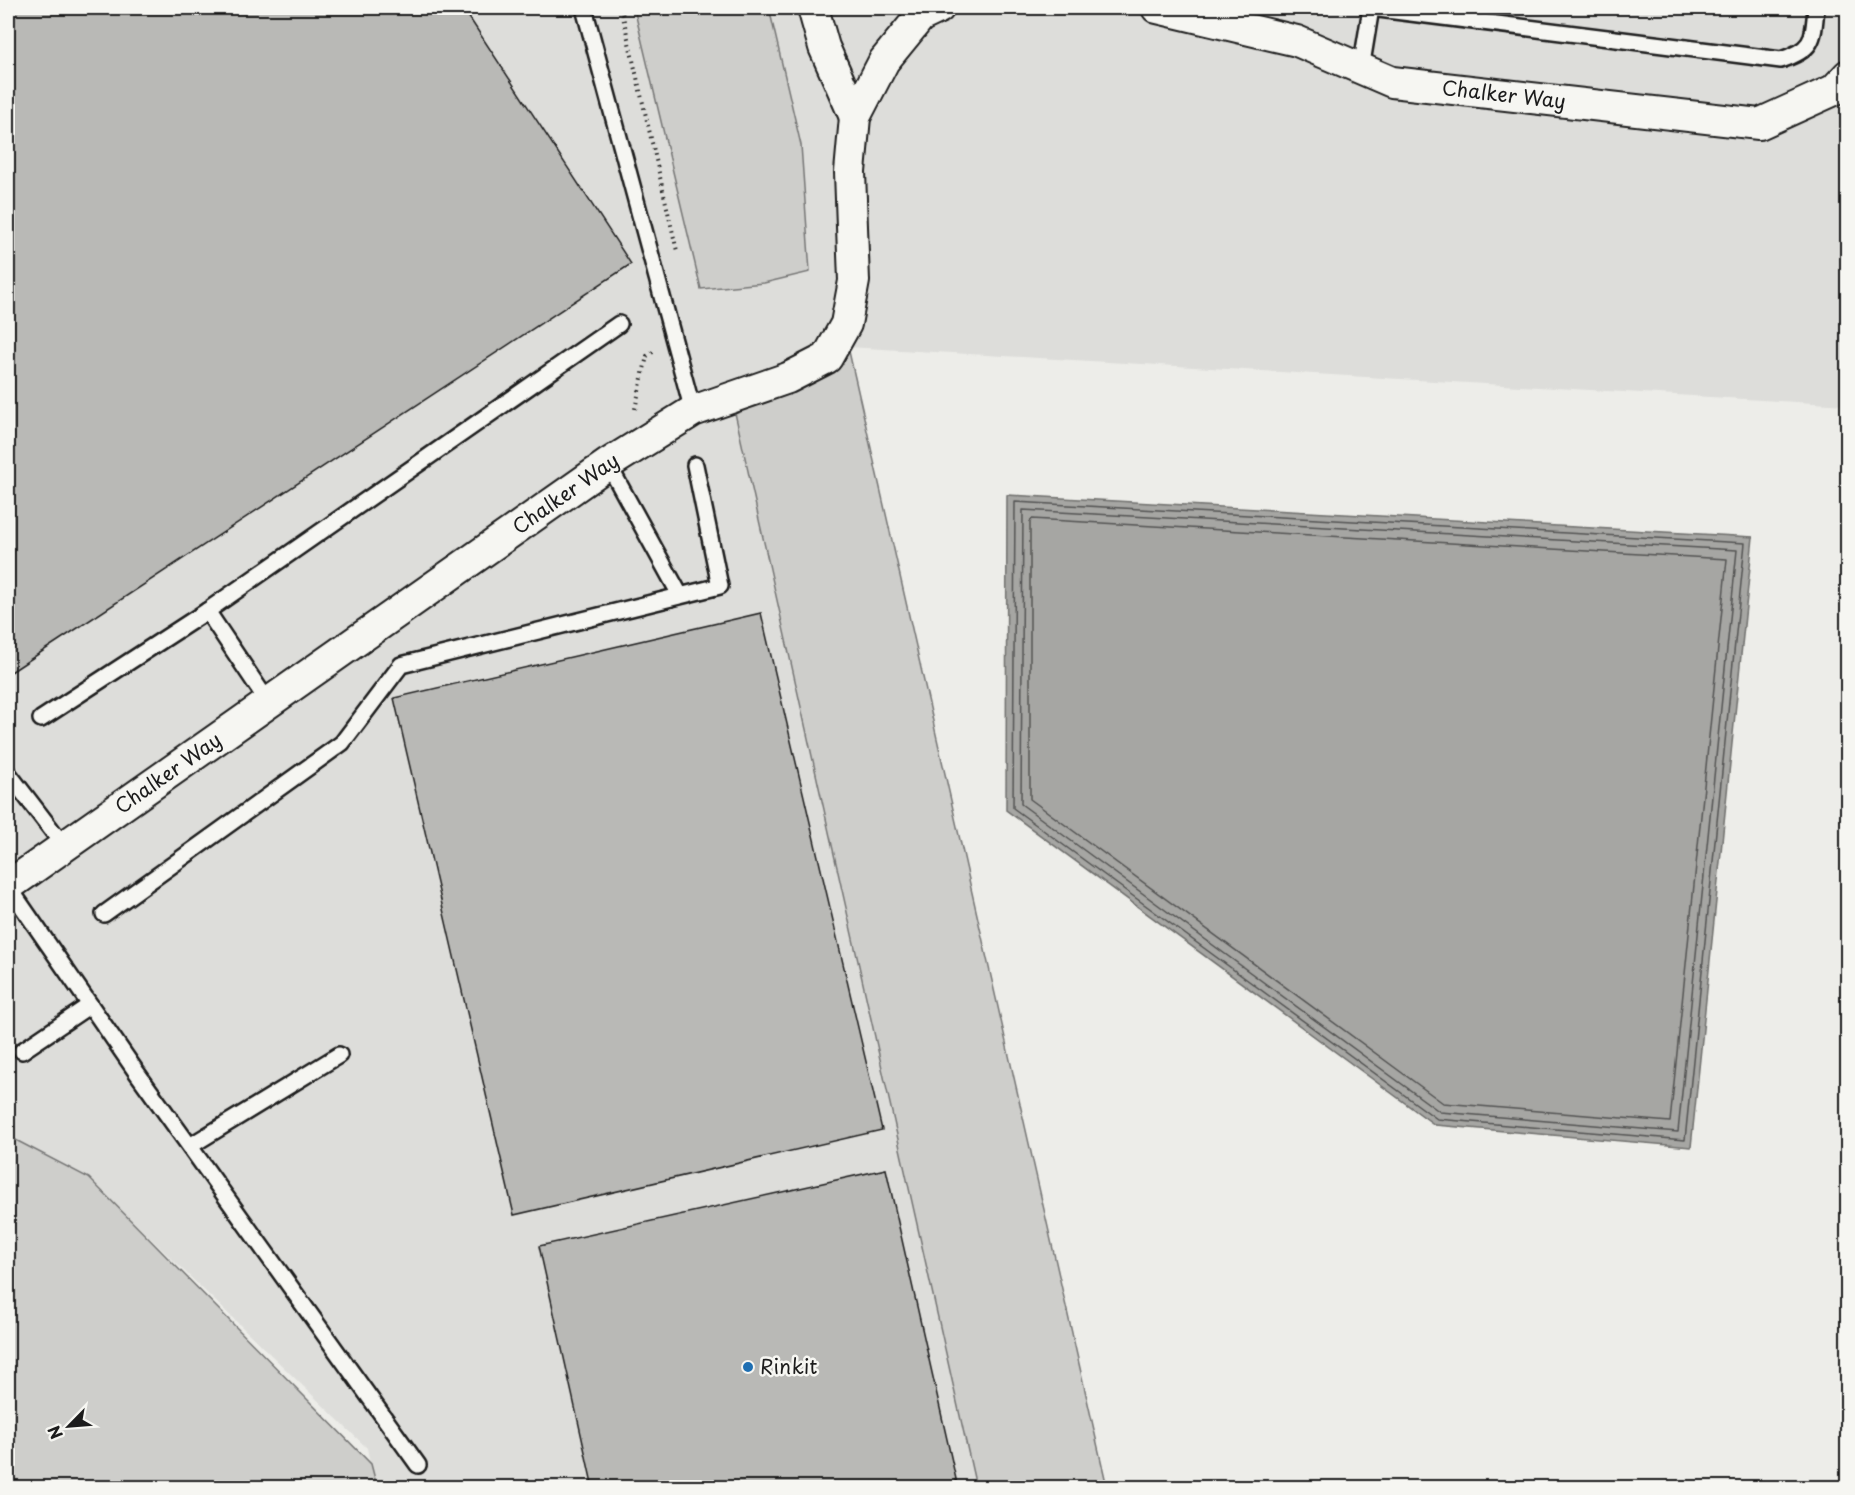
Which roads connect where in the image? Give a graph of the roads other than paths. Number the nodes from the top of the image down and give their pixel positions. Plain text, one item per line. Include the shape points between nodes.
1 (584, 8) edge
2 (813, 8) edge
3 (939, 8) edge
4 (1157, 8) edge
5 (1371, 8) edge
6 (1816, 8) edge
7 (1361, 69) junction
8 (1848, 75) edge
9 (855, 117) junction
10 (619, 324) dead end
11 (693, 411) junction
12 (608, 464) junction
13 (695, 465) dead end
14 (680, 595) junction
15 (207, 611) junction
16 (268, 702) junction
17 (41, 719) dead end
18 (8, 773) edge
19 (64, 846) junction
20 (8, 886) edge
21 (104, 914) dead end
22 (90, 1005) junction
23 (22, 1051) dead end
24 (339, 1055) dead end
25 (190, 1146) junction
26 (418, 1465) dead end

1 - 11 lane
2 - 9 street via 824,47
3 - 9 street, Chalker Way via 920,17 884,61
4 - 7 street, Chalker Way via 1297,41
5 - 6 lane via 1781,60 1803,53 1813,38
5 - 7 lane
7 - 8 street, Chalker Way via 1392,82 1759,124 1834,90
9 - 11 street, Chalker Way via 850,172 854,281 846,324 827,358 788,378
10 - 15 lane
11 - 12 street, Chalker Way
12 - 14 lane
12 - 16 street, Chalker Way
13 - 14 lane via 720,586
14 - 21 lane via 401,665 342,743
15 - 16 lane
15 - 17 lane
16 - 19 street, Chalker Way
18 - 19 lane
19 - 20 street, Chalker Way
20 - 22 lane
22 - 23 lane
22 - 25 lane
24 - 25 lane
25 - 26 lane

